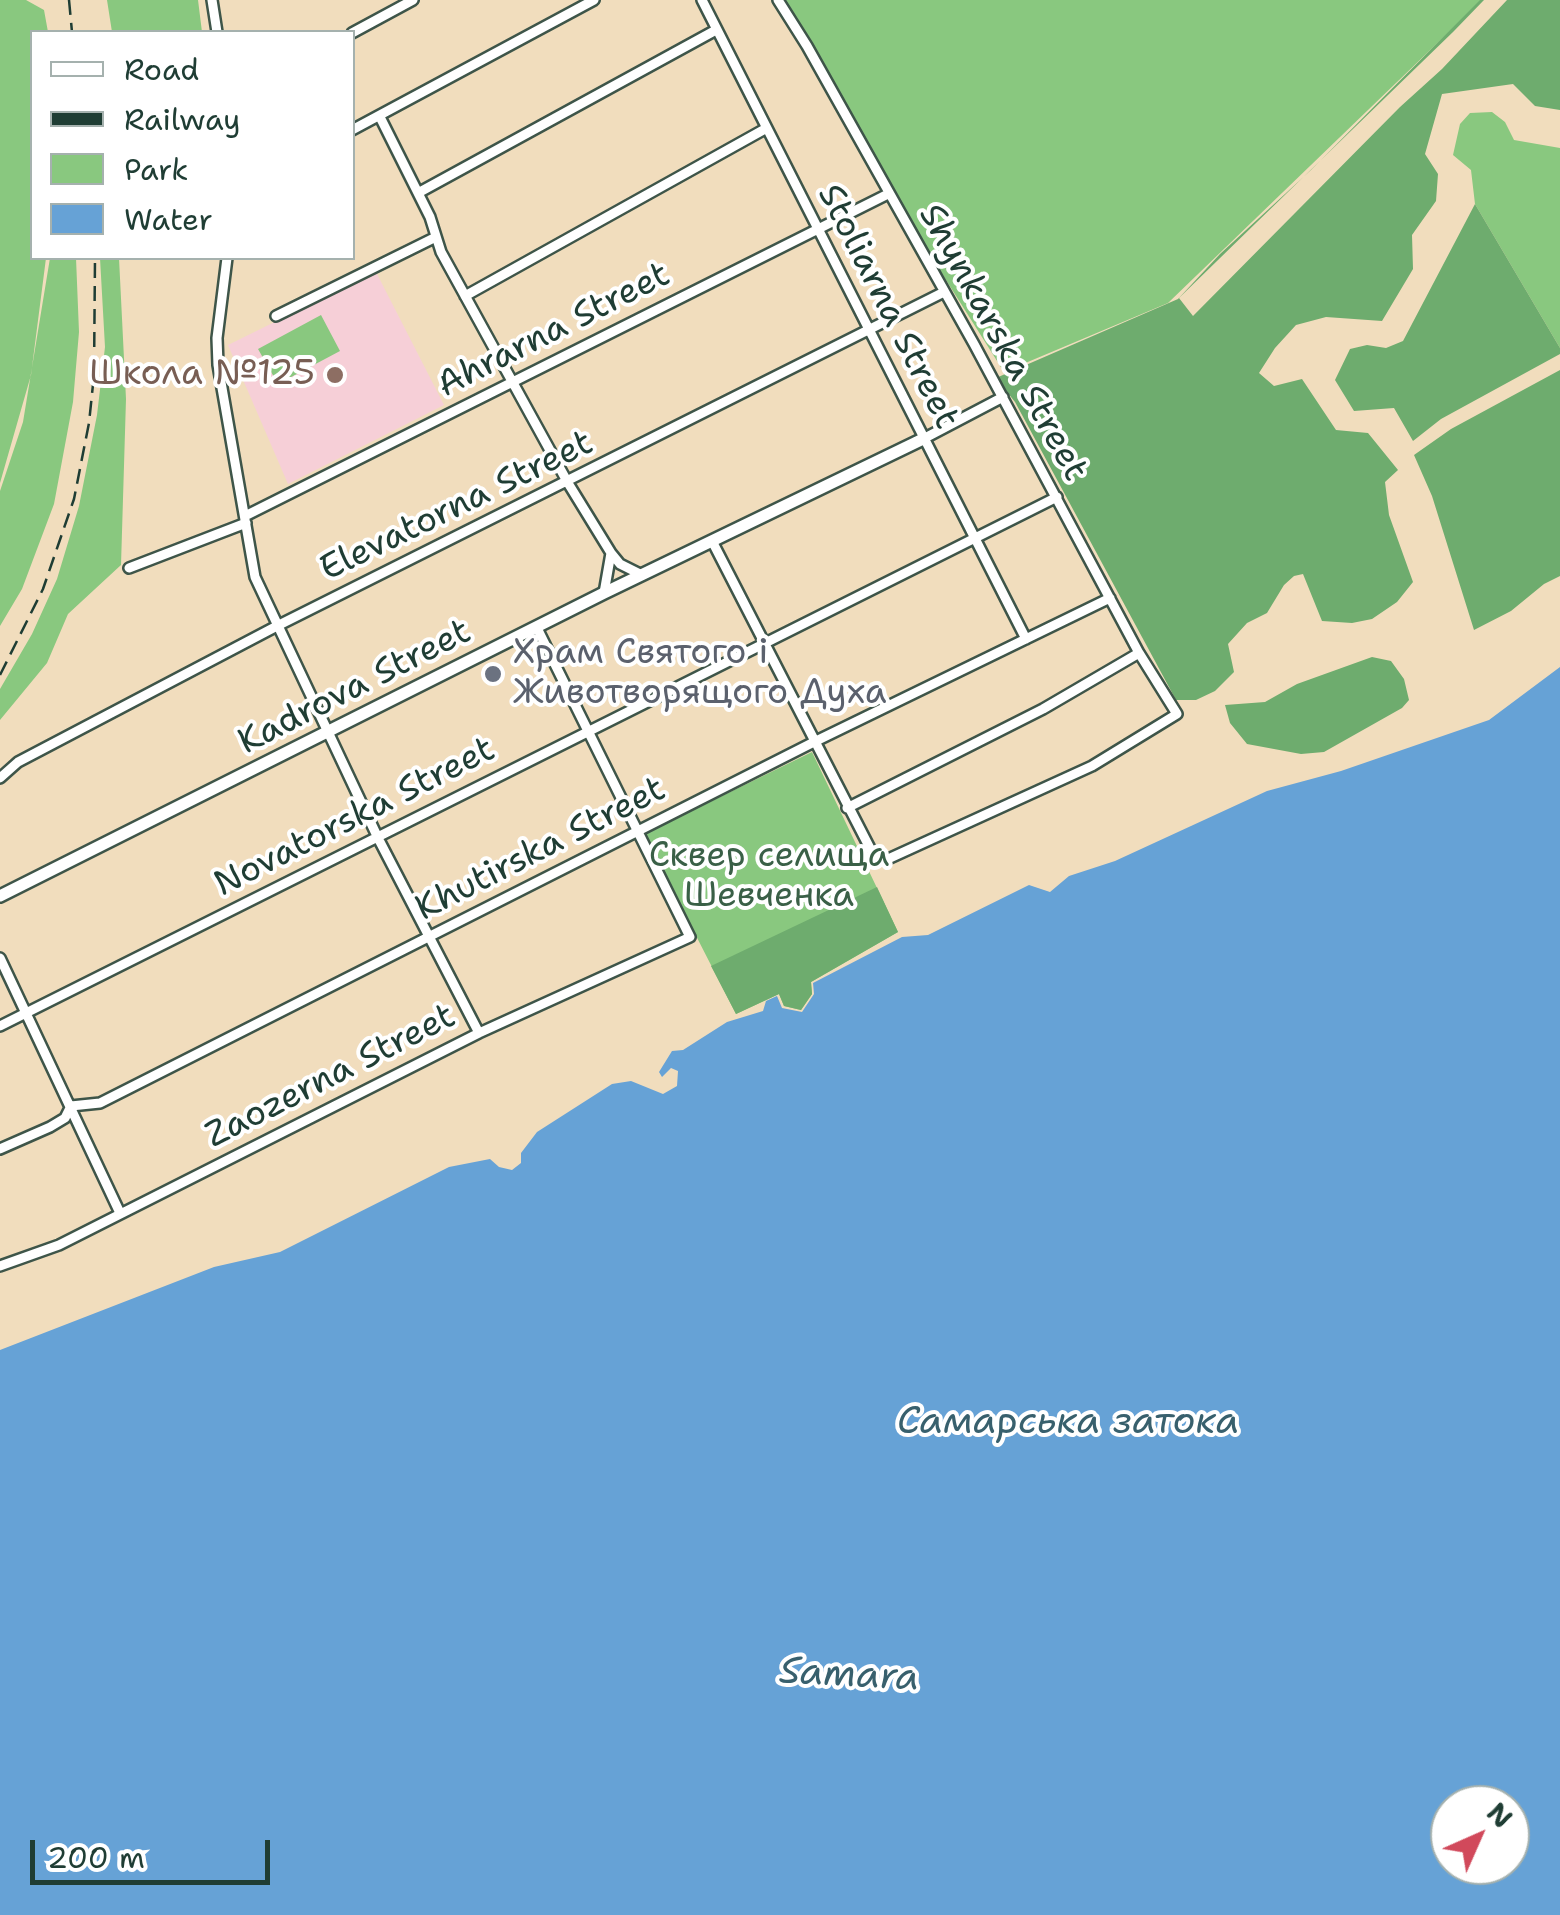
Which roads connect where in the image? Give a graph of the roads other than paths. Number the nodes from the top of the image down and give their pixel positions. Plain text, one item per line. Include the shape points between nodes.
1 (212, 0) edge
2 (413, 0) edge
3 (594, 0) edge
4 (702, 0) edge
5 (778, 0) edge
6 (216, 30) edge
7 (355, 30) edge
8 (716, 30) junction
9 (380, 117) junction
10 (355, 129) edge
11 (765, 129) junction
12 (418, 193) junction
13 (888, 194) junction
14 (817, 232) junction
15 (436, 237) junction
16 (227, 260) edge
17 (944, 292) junction
18 (466, 296) junction
19 (276, 316) dead end
20 (868, 332) junction
21 (513, 382) junction
22 (1003, 397) junction
23 (922, 439) junction
24 (568, 482) junction
25 (1056, 497) junction
26 (246, 519) junction
27 (975, 538) junction
28 (712, 542) junction
29 (611, 553) junction
30 (129, 568) dead end
31 (642, 576) junction
32 (604, 593) junction
33 (1110, 598) junction
34 (277, 626) junction
35 (537, 628) junction
36 (1026, 638) junction
37 (767, 644) junction
38 (1139, 654) junction
39 (330, 732) junction
40 (587, 732) junction
41 (816, 741) junction
42 (0, 778) edge
43 (847, 808) junction
44 (637, 832) junction
45 (378, 838) junction
46 (0, 896) edge
47 (431, 937) junction
48 (0, 958) edge
49 (26, 1012) junction
50 (0, 1026) edge
51 (479, 1033) junction
52 (71, 1106) junction
53 (0, 1149) edge
54 (120, 1213) junction
55 (0, 1266) edge

1 - 6 street
2 - 7 street
3 - 9 street
4 - 8 street, Stoliarna Street
5 - 13 street, Shynkarska Street
8 - 11 street, Stoliarna Street
8 - 12 street
9 - 10 street
9 - 12 street
11 - 14 street, Stoliarna Street
11 - 18 street
12 - 15 street
13 - 14 street, Ahrarna Street
13 - 17 street, Shynkarska Street
14 - 20 street, Stoliarna Street
14 - 21 street, Ahrarna Street
15 - 18 street
15 - 19 street
16 - 26 street via 218,365
17 - 20 street, Elevatorna Street
17 - 22 street, Shynkarska Street
18 - 21 street
20 - 23 street, Stoliarna Street
20 - 24 street, Elevatorna Street
21 - 24 street
21 - 26 street, Ahrarna Street
22 - 23 street, Kadrova Street
22 - 25 street, Shynkarska Street
23 - 27 street, Stoliarna Street
23 - 28 street, Kadrova Street
24 - 29 street
24 - 34 street, Elevatorna Street
25 - 27 street, Novatorska Street
25 - 33 street, Shynkarska Street
26 - 30 street, Ahrarna Street
26 - 34 street via 256,576
27 - 36 street, Stoliarna Street
27 - 37 street, Novatorska Street
28 - 31 street, Kadrova Street
28 - 37 street
29 - 31 street
29 - 32 street
31 - 32 street, Kadrova Street
32 - 35 street, Kadrova Street
33 - 36 street, Khutirska Street
33 - 38 street, Shynkarska Street
34 - 39 street
34 - 42 street, Elevatorna Street via 18,762
35 - 39 street, Kadrova Street
35 - 40 street
36 - 41 street, Khutirska Street
37 - 40 street, Novatorska Street
37 - 41 street
38 - 43 street
38 - 43 street, Shynkarska Street via 1177,714 1092,766 888,859 875,858
39 - 45 street
39 - 46 street, Kadrova Street
40 - 44 street
40 - 45 street, Novatorska Street
41 - 43 street
41 - 44 street, Khutirska Street
44 - 47 street, Khutirska Street
44 - 51 street, Zaozerna Street via 690,932 688,940
45 - 47 street
45 - 49 street, Novatorska Street
47 - 51 street
47 - 52 street, Khutirska Street via 100,1103
48 - 49 street
49 - 50 street, Novatorska Street
49 - 52 street
51 - 54 street, Zaozerna Street
52 - 53 street, Khutirska Street via 64,1118
52 - 54 street
54 - 55 street, Zaozerna Street

